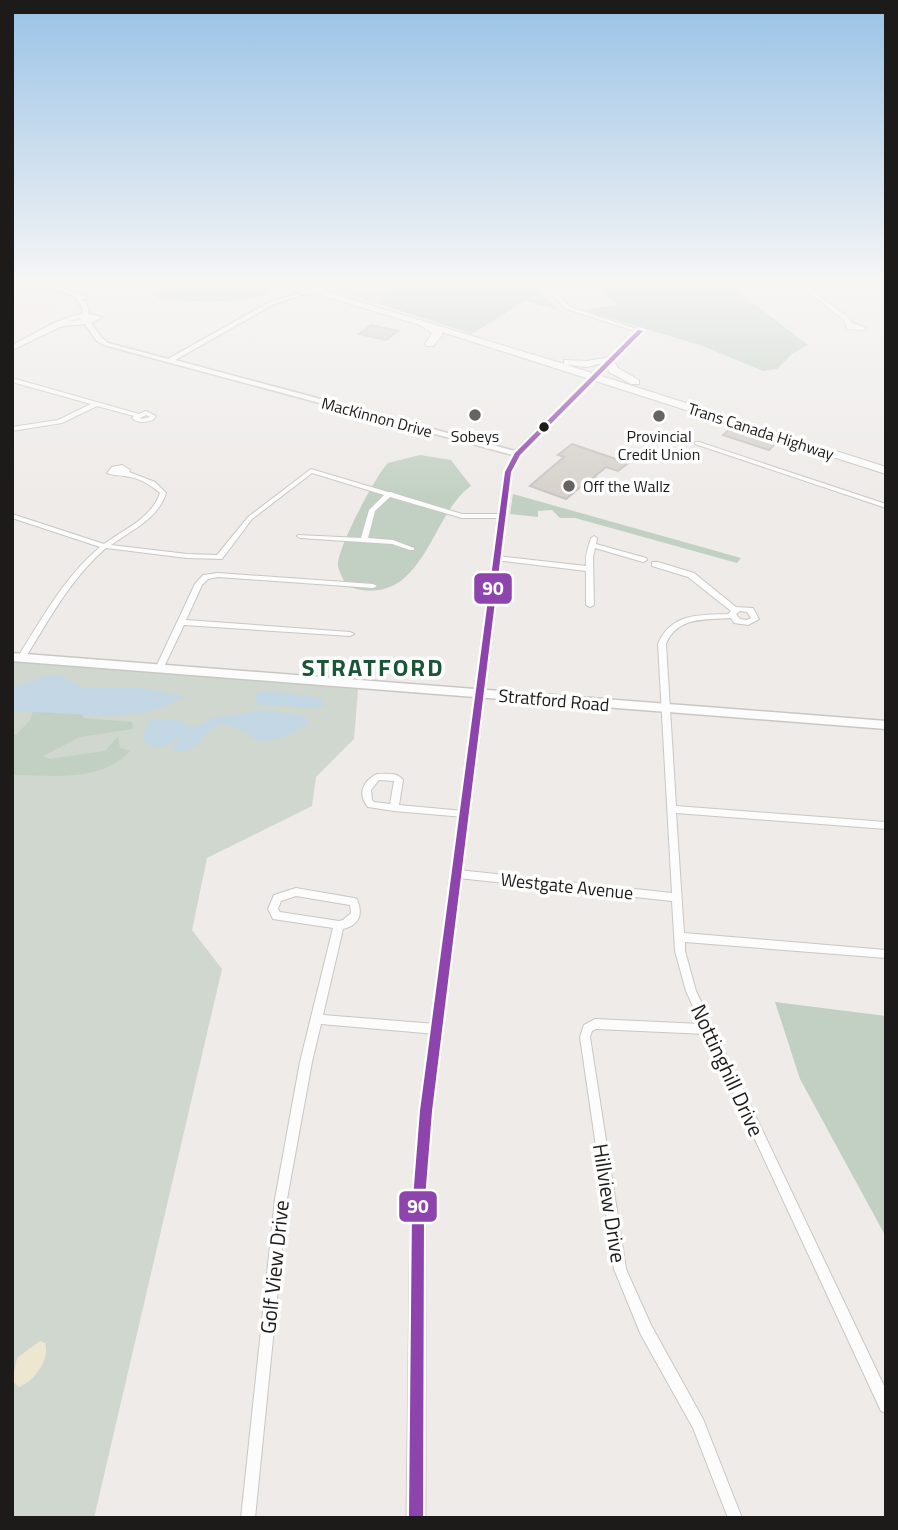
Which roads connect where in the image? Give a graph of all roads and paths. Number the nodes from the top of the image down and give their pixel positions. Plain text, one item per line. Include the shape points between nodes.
1 (145, 354) edge
2 (181, 354) edge
3 (519, 354) edge
4 (527, 354) edge
5 (542, 354) edge
6 (616, 354) edge
7 (169, 361) junction
8 (562, 361) junction
9 (609, 361) junction
10 (595, 374) junction
11 (12, 380) edge
12 (619, 385) junction
13 (581, 388) junction
14 (653, 390) junction
15 (96, 404) junction
16 (137, 415) dead end
17 (12, 429) edge
18 (698, 443) dead end
19 (517, 454) junction
20 (886, 464) edge
21 (886, 471) edge
22 (125, 473) dead end
23 (390, 493) junction
24 (886, 506) edge
25 (12, 516) edge
26 (501, 516) junction
27 (300, 536) dead end
28 (364, 539) junction
29 (104, 546) junction
30 (412, 549) dead end
31 (496, 558) junction
32 (643, 560) dead end
33 (654, 564) dead end
34 (589, 569) junction
35 (373, 586) dead end
36 (590, 604) dead end
37 (181, 622) junction
38 (349, 634) dead end
39 (17, 658) edge
40 (159, 669) junction
41 (477, 694) junction
42 (666, 709) junction
43 (886, 725) edge
44 (394, 808) dead end
45 (671, 809) junction
46 (464, 814) junction
47 (886, 826) edge
48 (458, 874) junction
49 (677, 898) junction
50 (339, 925) junction
51 (679, 937) junction
52 (886, 954) edge
53 (317, 1019) junction
54 (436, 1029) junction
55 (709, 1029) junction
56 (886, 1406) edge
57 (247, 1518) edge
58 (416, 1518) edge
59 (735, 1518) edge

1 - 7 street, MacKinnon Drive
2 - 7 street
3 - 13 highway via 572,379
4 - 10 highway, Trans Canada Highway
5 - 8 highway, Trans Canada Highway
6 - 9 street
7 - 19 street, MacKinnon Drive
8 - 9 highway
8 - 10 highway, Trans Canada Highway
9 - 10 street
9 - 14 highway via 617,373
10 - 12 highway, Trans Canada Highway
10 - 13 street
10 - 14 highway, Trans Canada Highway
11 - 15 street
12 - 13 highway
12 - 21 highway, Trans Canada Highway
13 - 19 street
14 - 20 highway, Trans Canada Highway
15 - 16 street
15 - 17 street via 61,422
18 - 24 street
19 - 26 street via 508,472
22 - 29 street via 153,483 163,493 162,500 153,512
23 - 26 street via 461,516
23 - 28 street via 372,510
23 - 29 street via 311,471 250,518 224,553 208,558
25 - 29 street
26 - 31 street
27 - 28 street
28 - 30 street via 393,541
29 - 39 street via 73,579
31 - 34 street
31 - 41 street
32 - 34 street via 593,542
33 - 42 street, Nottinghill Drive via 691,575 734,613 681,622 664,636
34 - 36 street
35 - 37 street via 212,576 199,584
37 - 38 street
37 - 40 street
39 - 40 main road, Stratford Road
40 - 41 main road, Stratford Road
41 - 42 main road, Stratford Road
41 - 46 street
42 - 43 main road, Stratford Road
42 - 45 street, Nottinghill Drive
44 - 46 street
45 - 47 street
45 - 49 street, Nottinghill Drive
46 - 48 street
48 - 49 street, Westgate Avenue
48 - 54 street
49 - 51 street, Nottinghill Drive
50 - 50 street, Golf View Drive via 356,914 354,902 296,892 286,893 274,903 277,916
50 - 53 street, Golf View Drive
51 - 52 street
51 - 55 street, Nottinghill Drive via 684,970
53 - 54 street
53 - 57 street, Golf View Drive via 281,1199
54 - 58 street via 418,1211
55 - 56 street, Nottinghill Drive
55 - 59 street, Hillview Drive via 595,1024 585,1037 620,1269 646,1330 698,1424

